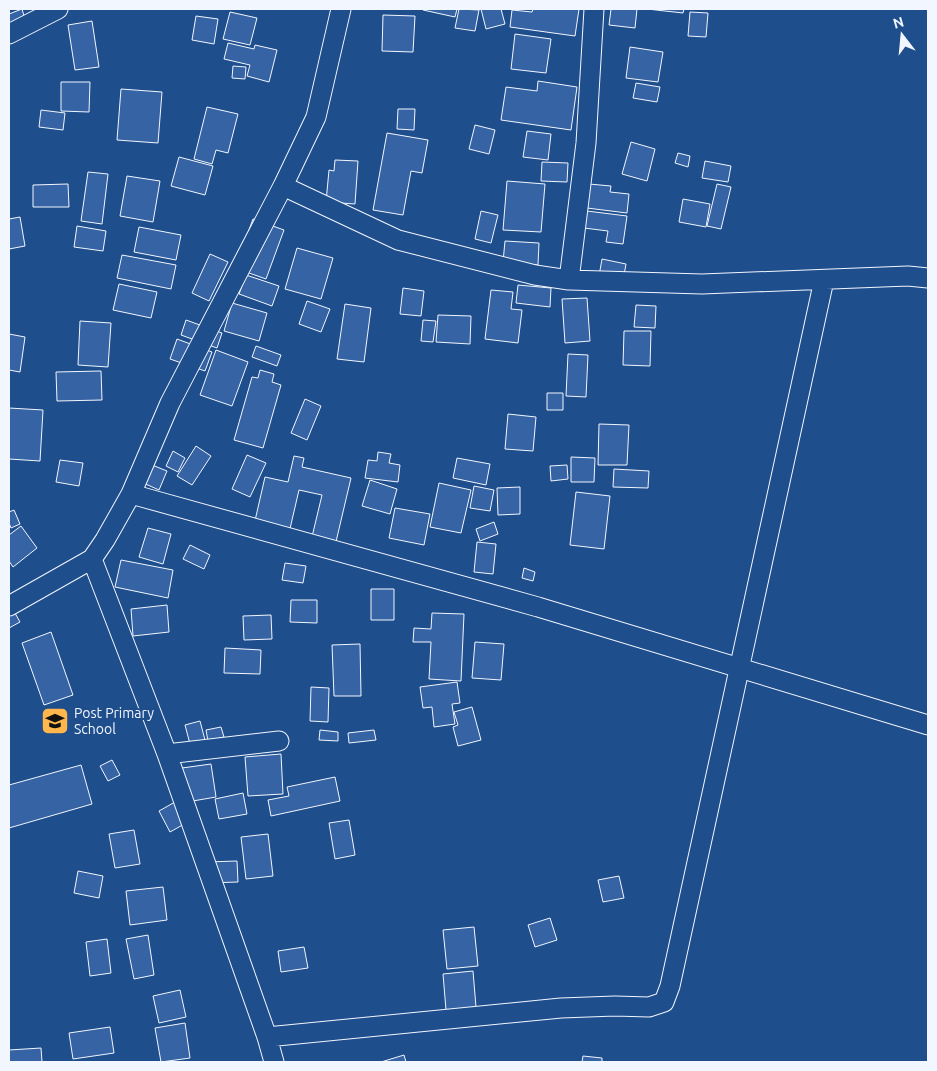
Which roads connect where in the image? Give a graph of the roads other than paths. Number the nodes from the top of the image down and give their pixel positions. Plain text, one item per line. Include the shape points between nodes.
1 (58, 9) edge
2 (341, 9) edge
3 (594, 9) edge
4 (9, 34) edge
5 (283, 186) junction
6 (928, 278) edge
7 (569, 280) junction
8 (824, 280) junction
9 (131, 494) junction
10 (92, 559) junction
11 (9, 606) edge
12 (738, 667) junction
13 (928, 725) edge
14 (279, 741) dead end
15 (167, 754) junction
16 (267, 1037) junction
17 (274, 1062) edge

1 - 4 street
2 - 5 street via 316,117
3 - 7 street via 586,143
5 - 7 street via 398,240
5 - 9 street via 170,403
6 - 8 street
7 - 8 street via 702,284
8 - 12 street
9 - 10 street
9 - 12 street via 538,607
10 - 11 street
10 - 15 street
12 - 13 street
12 - 16 street via 664,1002 649,1007 561,1008
14 - 15 street
15 - 16 street
16 - 17 street

